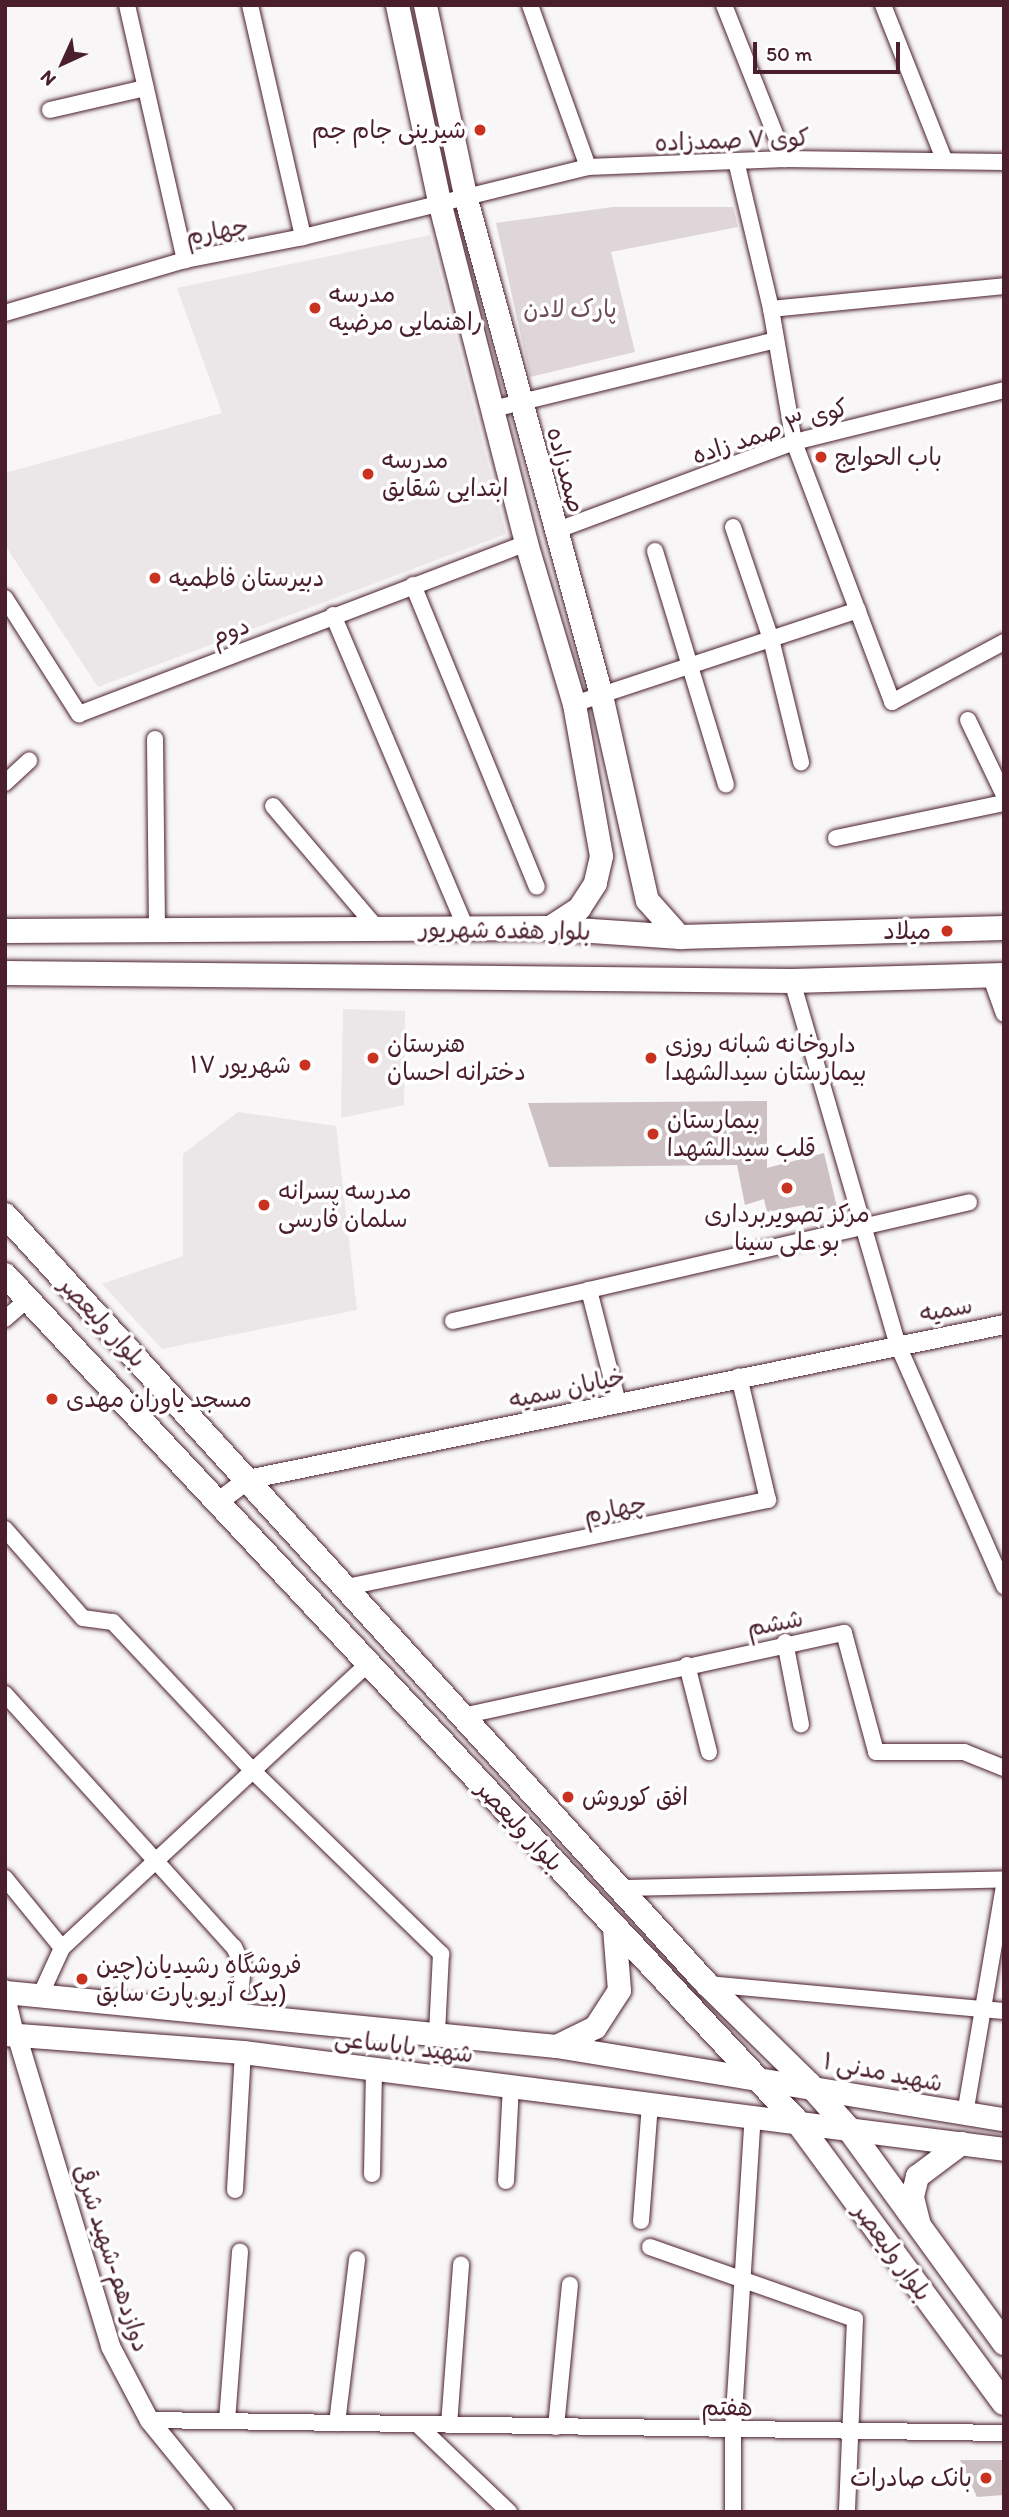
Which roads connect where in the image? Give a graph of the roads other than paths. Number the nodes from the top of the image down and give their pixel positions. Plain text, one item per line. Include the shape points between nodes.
1 (127, 5) edge
2 (250, 5) edge
3 (397, 5) edge
4 (425, 5) edge
5 (530, 5) edge
6 (724, 5) edge
7 (883, 5) edge
8 (145, 88) junction
9 (50, 110) dead end
10 (785, 159) junction
11 (944, 159) junction
12 (1004, 162) edge
13 (737, 165) junction
14 (588, 167) junction
15 (466, 200) junction
16 (440, 205) junction
17 (303, 237) junction
18 (185, 260) junction
19 (1004, 286) edge
20 (771, 309) junction
21 (5, 313) edge
22 (776, 340) junction
23 (1004, 390) edge
24 (521, 401) junction
25 (493, 409) junction
26 (794, 442) junction
27 (733, 527) dead end
28 (555, 531) junction
29 (526, 543) junction
30 (655, 551) dead end
31 (414, 585) junction
32 (5, 598) edge
33 (858, 610) junction
34 (332, 615) junction
35 (771, 639) junction
36 (1004, 642) edge
37 (691, 666) junction
38 (601, 695) junction
39 (575, 704) junction
40 (968, 720) dead end
41 (155, 739) dead end
42 (29, 761) dead end
43 (801, 762) dead end
44 (5, 783) edge
45 (726, 784) dead end
46 (1004, 795) edge
47 (1004, 803) edge
48 (273, 806) dead end
49 (836, 838) dead end
50 (537, 887) dead end
51 (10, 925) edge
52 (377, 928) junction
53 (1004, 928) edge
54 (548, 929) junction
55 (467, 930) junction
56 (157, 931) junction
57 (680, 936) junction
58 (5, 973) edge
59 (997, 975) edge
60 (792, 981) junction
61 (1004, 1014) edge
62 (969, 1202) dead end
63 (5, 1216) edge
64 (863, 1227) junction
65 (5, 1275) edge
66 (589, 1290) junction
67 (28, 1299) junction
68 (5, 1319) edge
69 (453, 1321) dead end
70 (1004, 1324) edge
71 (897, 1343) junction
72 (739, 1376) junction
73 (618, 1403) junction
74 (247, 1479) junction
75 (217, 1502) junction
76 (5, 1529) edge
77 (1004, 1586) edge
78 (347, 1587) junction
79 (785, 1643) junction
80 (369, 1663) junction
81 (687, 1665) junction
82 (5, 1694) edge
83 (467, 1715) junction
84 (801, 1724) dead end
85 (709, 1752) dead end
86 (1004, 1769) edge
87 (252, 1770) junction
88 (153, 1859) junction
89 (5, 1878) edge
90 (1004, 1879) edge
91 (1004, 1885) edge
92 (622, 1888) junction
93 (614, 1928) junction
94 (62, 1948) junction
95 (707, 1984) junction
96 (6, 1991) edge
97 (40, 1996) junction
98 (982, 2010) junction
99 (1004, 2011) edge
100 (238, 2015) junction
101 (437, 2033) junction
102 (10, 2034) edge
103 (556, 2046) junction
104 (243, 2052) junction
105 (374, 2069) junction
106 (753, 2075) junction
107 (809, 2084) junction
108 (511, 2086) junction
109 (650, 2103) junction
110 (965, 2114) junction
111 (753, 2115) junction
112 (1004, 2119) edge
113 (796, 2120) junction
114 (848, 2128) junction
115 (961, 2143) junction
116 (1004, 2149) edge
117 (372, 2174) dead end
118 (506, 2181) dead end
119 (235, 2190) dead end
120 (641, 2221) dead end
121 (922, 2235) junction
122 (650, 2246) dead end
123 (240, 2251) dead end
124 (357, 2259) dead end
125 (461, 2264) dead end
126 (744, 2276) junction
127 (570, 2285) dead end
128 (1004, 2343) edge
129 (1004, 2403) edge
130 (149, 2420) junction
131 (227, 2421) junction
132 (337, 2423) junction
133 (418, 2425) junction
134 (449, 2425) junction
135 (556, 2427) junction
136 (733, 2430) junction
137 (847, 2432) junction
138 (1004, 2433) edge
139 (224, 2512) edge
140 (509, 2512) edge
141 (733, 2512) edge
142 (847, 2512) edge

1 - 8 street
2 - 17 street
3 - 16 main road
4 - 15 main road, صمدزاده
5 - 14 street
6 - 10 street
7 - 11 street
8 - 9 street
8 - 18 street
10 - 11 street, کوی ۷ صمدزاده
10 - 13 street, کوی ۷ صمدزاده
11 - 12 street, کوی ۷ صمدزاده
13 - 14 street, کوی ۷ صمدزاده
13 - 20 street
14 - 15 street, کوی ۷ صمدزاده
15 - 16 street, کوی ۷ صمدزاده
15 - 24 main road, صمدزاده
16 - 17 street, چهارم
16 - 25 main road
17 - 18 street, چهارم
18 - 21 street, چهارم
19 - 20 street
20 - 22 street
22 - 24 street
22 - 26 street
23 - 26 street, کوی ۳ صمد زاده
24 - 25 street
24 - 28 main road, صمدزاده
25 - 29 main road
26 - 28 street, کوی ۳ صمد زاده
26 - 33 street
27 - 35 street
28 - 29 main road
28 - 38 main road, صمدزاده
29 - 31 street, دوم
29 - 39 main road
30 - 37 street
31 - 34 street, دوم
31 - 50 street
32 - 34 street, دوم via 79,714
33 - 35 street
33 - 36 street via 892,702
34 - 55 street
35 - 37 street
35 - 43 street
37 - 38 street
37 - 45 street
38 - 39 street
38 - 57 main road, صمدزاده via 647,900
39 - 54 main road via 601,856 595,883 579,908
40 - 46 street
41 - 56 street
42 - 44 street
47 - 49 street
48 - 52 street
51 - 56 main road, بلوار هفده شهریور
52 - 55 main road, بلوار هفده شهریور
52 - 56 main road, بلوار هفده شهریور
53 - 57 main road, بلوار هفده شهریور
54 - 55 main road, بلوار هفده شهریور
54 - 57 main road, بلوار هفده شهریور
58 - 60 main road, بلوار هفده شهریور
59 - 60 main road, بلوار هفده شهریور
59 - 61 street
60 - 64 street
62 - 64 street
63 - 74 main road, بلوار ولیعصر
64 - 66 street
64 - 71 street
65 - 67 main road, بلوار ولیعصر
66 - 69 street
66 - 73 street
67 - 68 street
67 - 75 main road, بلوار ولیعصر
70 - 71 street, سمیه
71 - 72 street, خیابان سمیه
71 - 77 street
72 - 73 street, خیابان سمیه
72 - 78 street, چهارم via 768,1500
73 - 74 street, خیابان سمیه
74 - 75 street
74 - 78 main road, بلوار ولیعصر
75 - 80 main road, بلوار ولیعصر
76 - 87 street via 83,1618 113,1622
78 - 83 main road, بلوار ولیعصر
79 - 81 street, ششم
79 - 84 street
79 - 86 street, ششم via 844,1633 876,1752 964,1752
80 - 87 street
80 - 93 main road, بلوار ولیعصر
81 - 83 street, ششم
81 - 85 street
82 - 88 street
83 - 92 main road, بلوار ولیعصر
87 - 88 street
87 - 101 street via 441,1954
88 - 94 street
88 - 100 street via 234,1947 243,1966
89 - 94 street
90 - 92 street
91 - 98 street
92 - 95 main road, بلوار ولیعصر
93 - 103 main road via 619,1990 595,2027
93 - 106 main road, بلوار ولیعصر
94 - 97 street
95 - 98 street
95 - 107 main road, بلوار ولیعصر
96 - 97 main road, شهید باباساعی
96 - 102 street
97 - 100 main road, شهید باباساعی
98 - 99 street
98 - 110 street
100 - 101 main road, شهید باباساعی
101 - 103 main road, شهید باباساعی
102 - 104 main road, شهید باباساعی
102 - 130 street, دوازدهم-شهید شرقی via 110,2346
103 - 106 main road, شهید باباساعی
104 - 105 main road, شهید باباساعی
104 - 119 street
105 - 108 main road, شهید باباساعی
105 - 117 street
106 - 107 main road, شهید مدنی ۱
106 - 113 main road, بلوار ولیعصر
107 - 110 main road, شهید مدنی ۱
107 - 114 main road, بلوار ولیعصر
108 - 109 main road, شهید باباساعی
108 - 118 street
109 - 111 main road, شهید باباساعی
109 - 120 street
110 - 112 main road, شهید مدنی ۱
111 - 113 main road, شهید باباساعی
111 - 126 street
113 - 114 main road
113 - 129 main road, بلوار ولیعصر
114 - 115 main road
114 - 121 main road, بلوار ولیعصر
115 - 116 main road
115 - 121 main road via 917,2176 913,2201
121 - 128 main road, بلوار ولیعصر
122 - 126 street
123 - 131 street
124 - 132 street
125 - 134 street
126 - 136 street
126 - 137 street via 855,2319
127 - 135 street
130 - 131 street, هفتم
130 - 139 street, دوازدهم-شهید شرقی
131 - 132 street, هفتم
132 - 133 street, هفتم
133 - 134 street, هفتم
133 - 140 street
134 - 135 street, هفتم
135 - 136 street, هفتم
136 - 137 street, هفتم
136 - 141 street
137 - 138 street, هفتم
137 - 142 street

